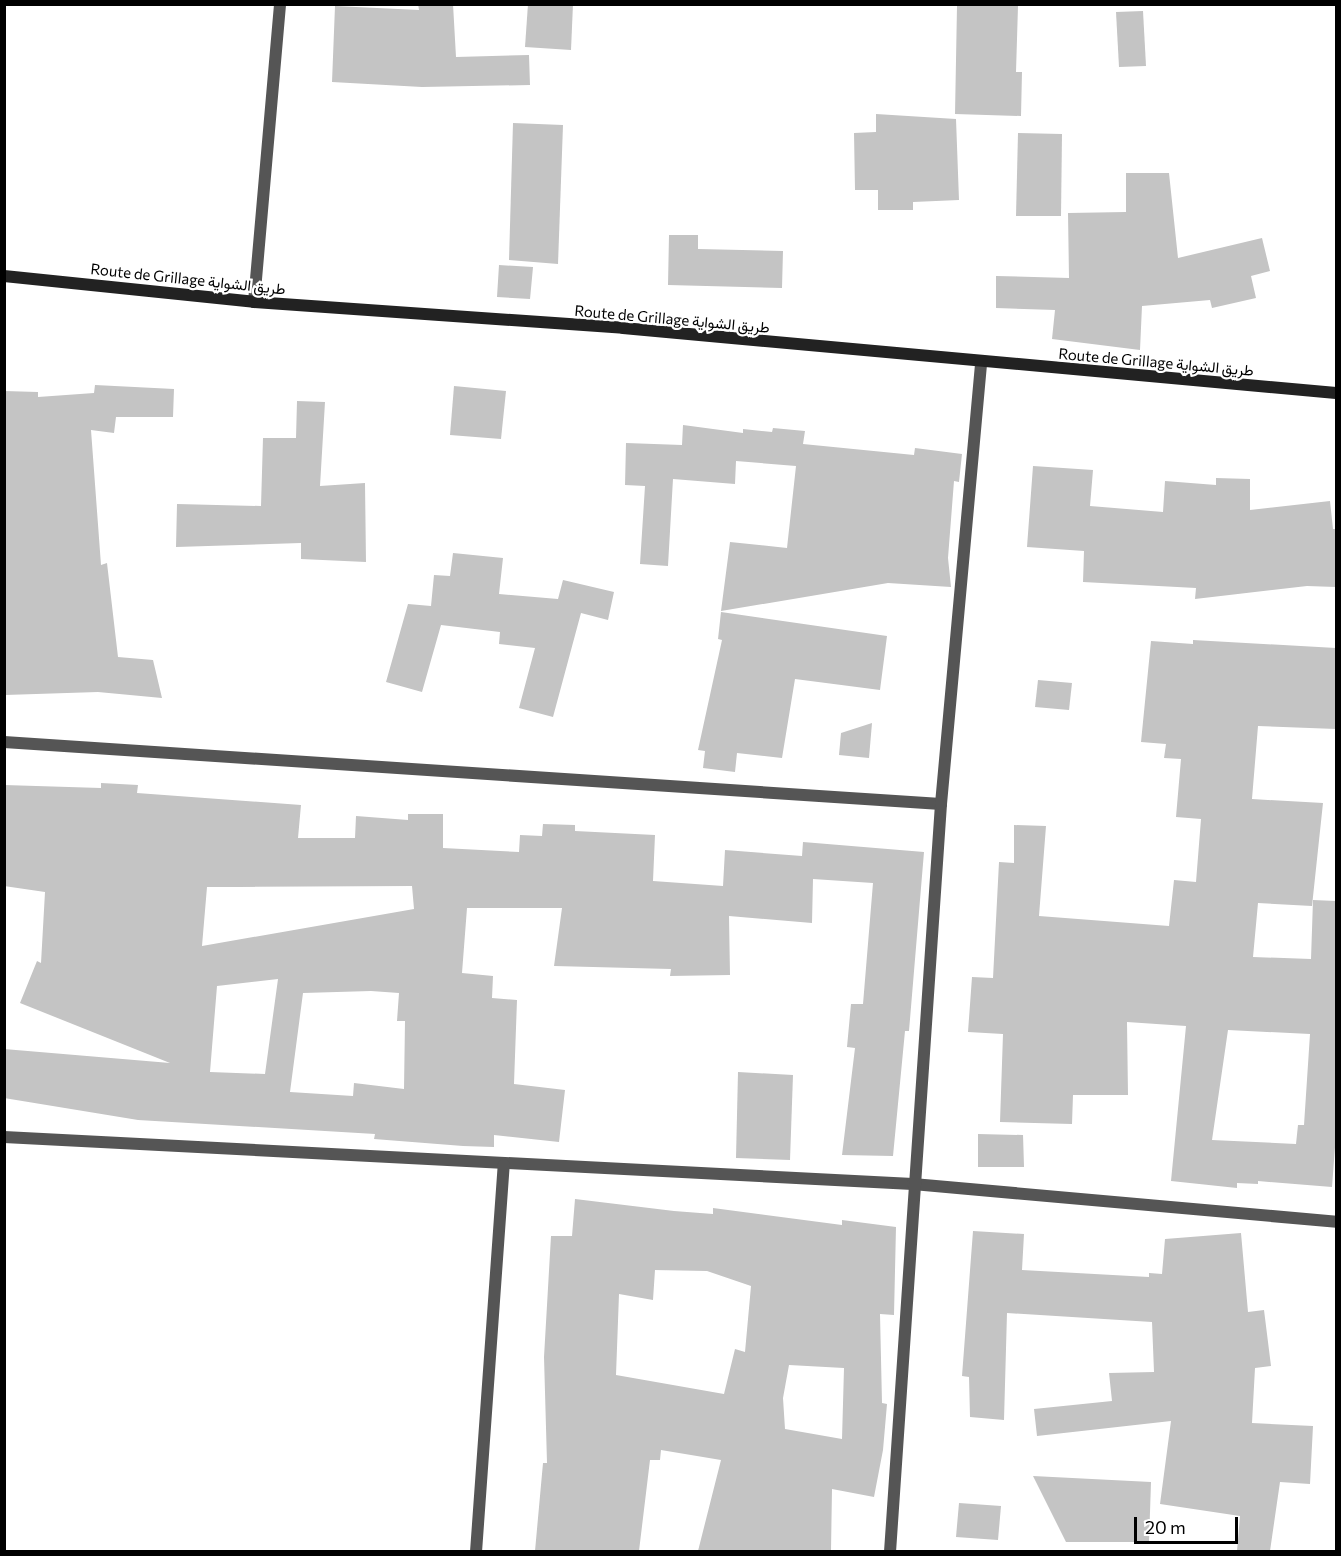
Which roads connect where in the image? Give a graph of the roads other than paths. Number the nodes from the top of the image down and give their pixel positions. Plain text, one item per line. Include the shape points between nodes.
1 (280, 4) edge
2 (4, 276) edge
3 (254, 302) junction
4 (981, 362) junction
5 (1336, 393) edge
6 (4, 742) edge
7 (941, 804) junction
8 (4, 1137) edge
9 (504, 1165) junction
10 (914, 1184) junction
11 (1336, 1222) edge
12 (476, 1551) edge
13 (890, 1551) edge

1 - 3 street
2 - 3 street, Route de Grillage طريق الشواية
3 - 4 street, Route de Grillage طريق الشواية via 623,328
4 - 5 street, Route de Grillage طريق الشواية
4 - 7 street
6 - 7 street
7 - 10 street
8 - 9 street
9 - 10 street
9 - 12 street
10 - 11 street
10 - 13 street

